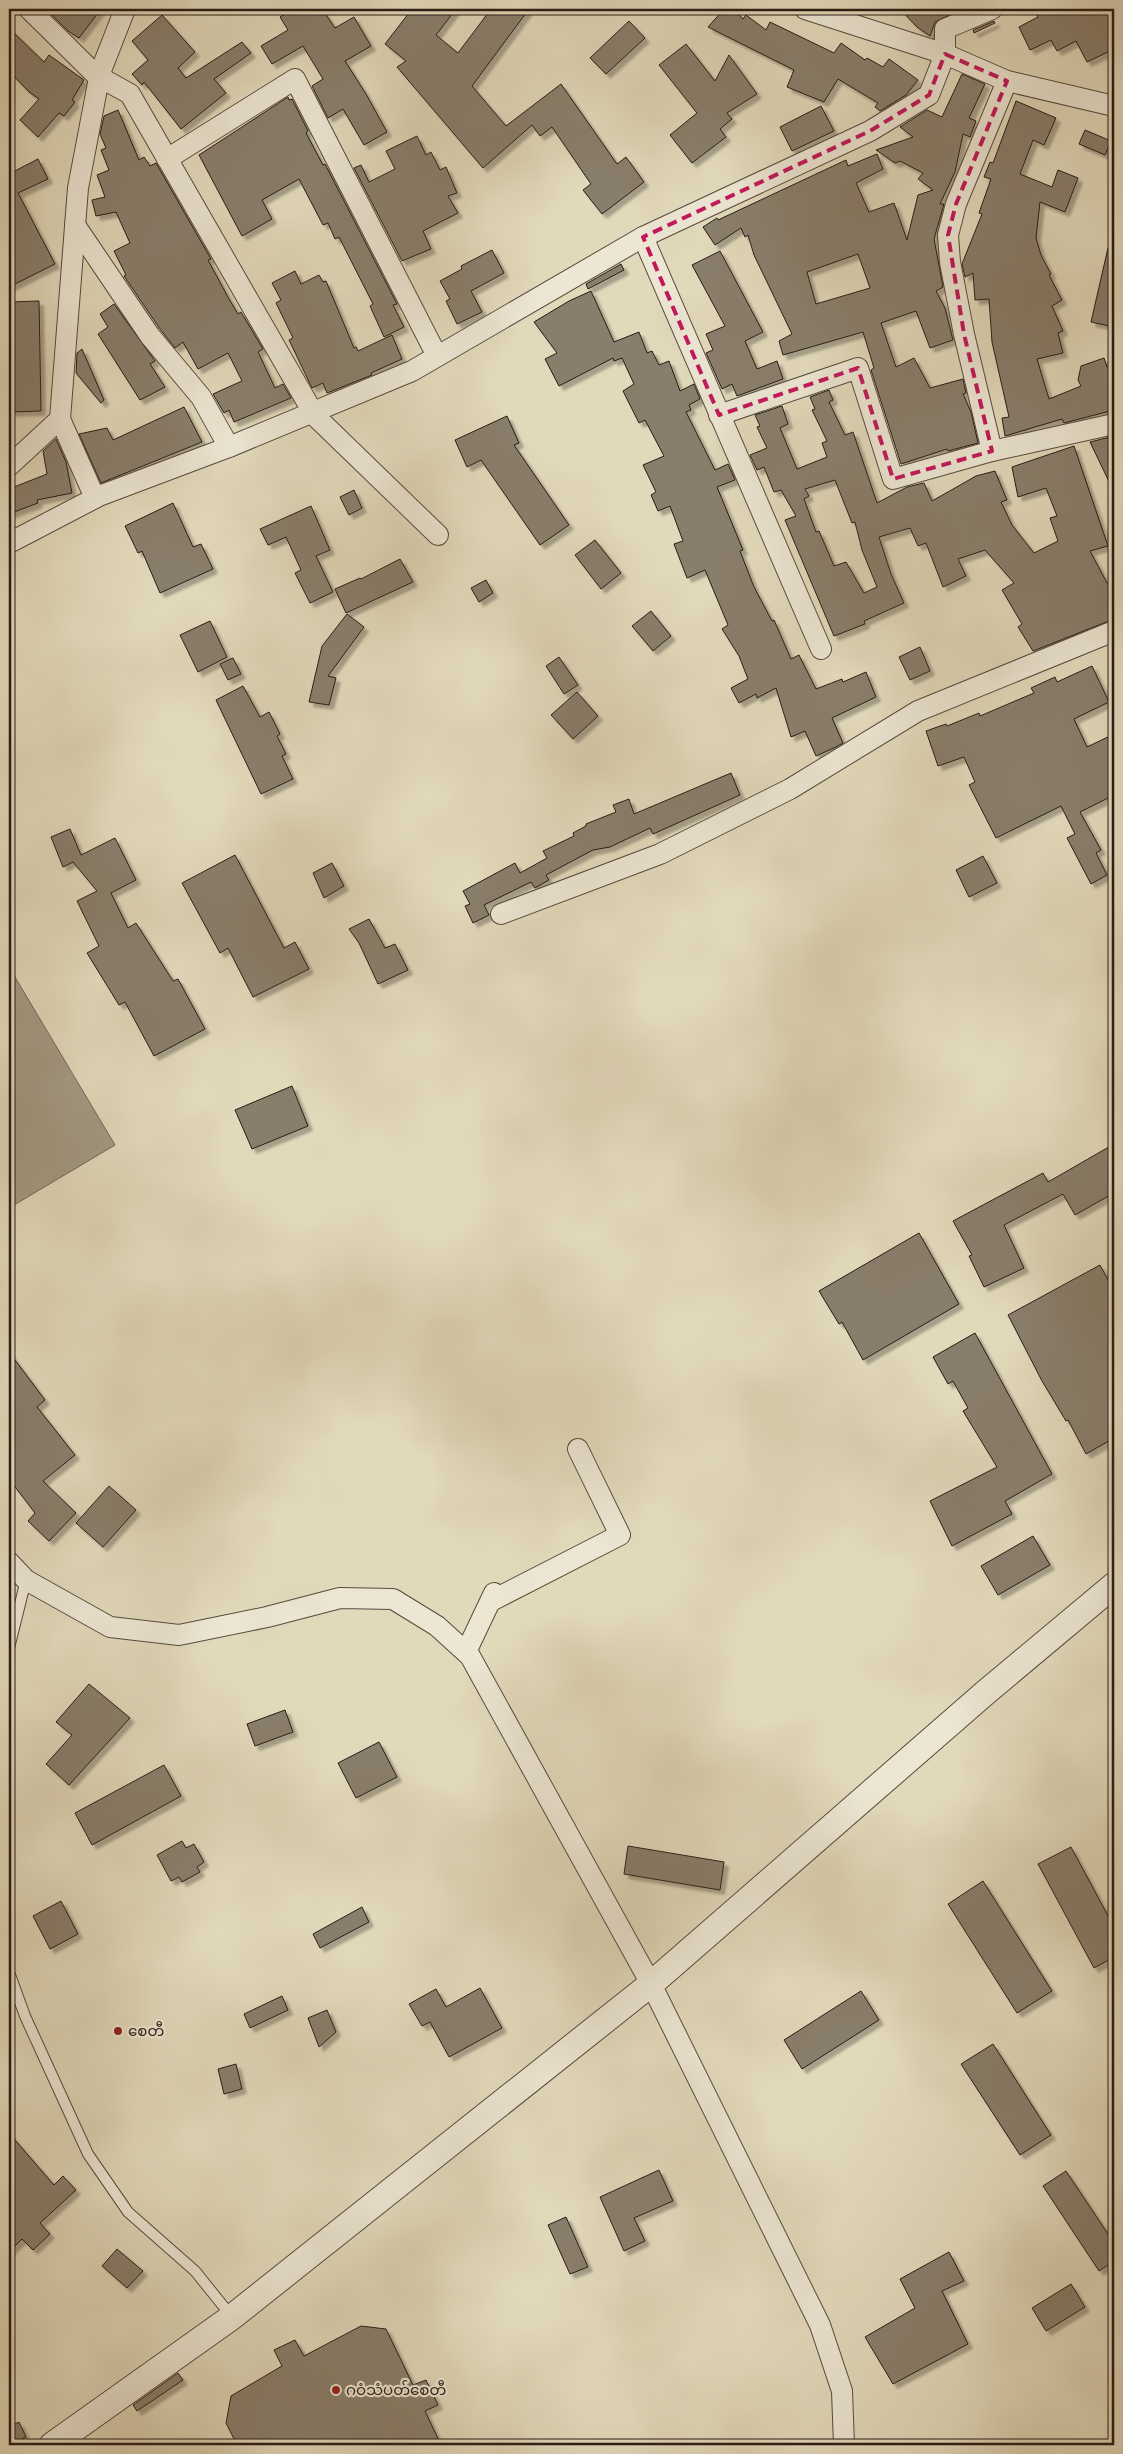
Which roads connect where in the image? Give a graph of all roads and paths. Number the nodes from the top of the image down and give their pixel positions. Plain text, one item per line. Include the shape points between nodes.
1 (29, 9) edge
2 (124, 9) edge
3 (805, 9) edge
4 (992, 9) edge
5 (945, 54) junction
6 (99, 77) junction
7 (1007, 81) junction
8 (1114, 106) edge
9 (167, 159) junction
10 (75, 225) junction
11 (642, 236) junction
12 (437, 356) junction
13 (313, 412) junction
14 (719, 414) junction
15 (60, 419) junction
16 (1114, 424) edge
17 (229, 447) junction
18 (992, 451) junction
19 (9, 466) edge
20 (95, 498) junction
21 (438, 535) dead end
22 (9, 543) edge
23 (1114, 631) edge
24 (821, 649) dead end
25 (501, 914) dead end
26 (578, 1449) dead end
27 (9, 1562) edge
28 (26, 1580) junction
29 (1114, 1585) edge
30 (9, 1648) edge
31 (466, 1652) junction
32 (9, 1972) edge
33 (651, 1984) junction
34 (232, 2317) junction
35 (52, 2445) edge
36 (844, 2445) edge

1 - 6 street
2 - 6 street
3 - 5 street
4 - 5 street via 945,29
5 - 7 street
5 - 11 street via 929,95 870,131
6 - 9 street via 130,94
6 - 10 street via 78,188
7 - 8 street
7 - 18 street via 956,204 948,235 962,324
9 - 12 street via 295,79
9 - 13 street
10 - 15 street
10 - 17 street via 150,336 201,397
11 - 12 street
11 - 14 street
12 - 13 street via 412,371
13 - 17 street
13 - 21 street
14 - 18 street via 858,368 893,479
14 - 24 street
15 - 19 street
15 - 20 street
16 - 18 street
17 - 20 street
20 - 22 street
23 - 25 street via 918,711 790,789 660,854
26 - 31 street via 620,1535 492,1597
27 - 28 street
28 - 30 lane
28 - 31 street via 110,1627 179,1634 267,1617 340,1598 393,1599 437,1626
29 - 33 street
31 - 33 street
32 - 34 lane via 25,2016 88,2154 128,2212 195,2271
33 - 34 street
33 - 36 street via 820,2324 842,2391
34 - 35 street

